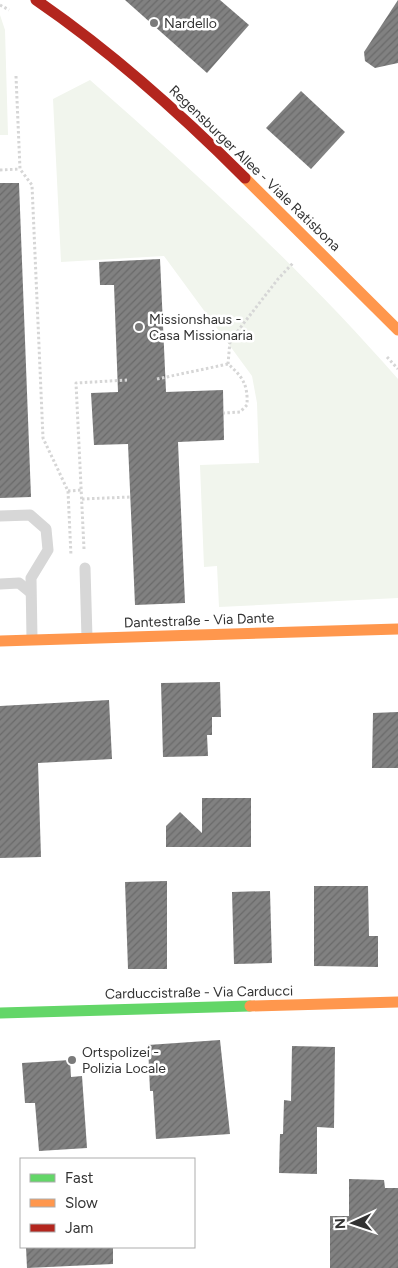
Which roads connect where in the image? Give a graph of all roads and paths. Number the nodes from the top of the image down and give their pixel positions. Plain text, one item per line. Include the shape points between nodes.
1 (36, 0) edge
2 (16, 76) dead end
3 (20, 169) junction
4 (0, 170) edge
5 (296, 259) dead end
6 (398, 330) edge
7 (228, 364) junction
8 (126, 380) dead end
9 (157, 380) dead end
10 (224, 413) dead end
11 (82, 490) junction
12 (68, 491) junction
13 (130, 497) dead end
14 (82, 499) junction
15 (0, 516) edge
16 (71, 558) dead end
17 (85, 568) joint
18 (0, 584) edge
19 (30, 592) junction
20 (398, 629) edge
21 (87, 638) junction
22 (32, 639) junction
23 (0, 640) edge
24 (398, 1002) edge
25 (0, 1013) edge

1 - 6 street, Regensburger Allee - Viale Ratisbona via 87,35 182,115
2 - 3 path
3 - 4 path
3 - 12 path via 32,185 43,438
5 - 7 path via 230,341
7 - 9 path
7 - 10 path via 243,378 248,391 248,405 240,412
8 - 11 path via 76,383
11 - 12 path
11 - 14 path
12 - 16 path
13 - 14 path
14 - 17 path
15 - 19 lane via 30,515 46,529 48,550 31,578
17 - 21 lane
18 - 19 lane via 19,583
19 - 22 lane
20 - 21 street, Dantestraße - Via Dante
21 - 22 street, Dantestraße - Via Dante
22 - 23 street, Dantestraße - Via Dante
24 - 25 street, Carduccistraße - Via Carducci

